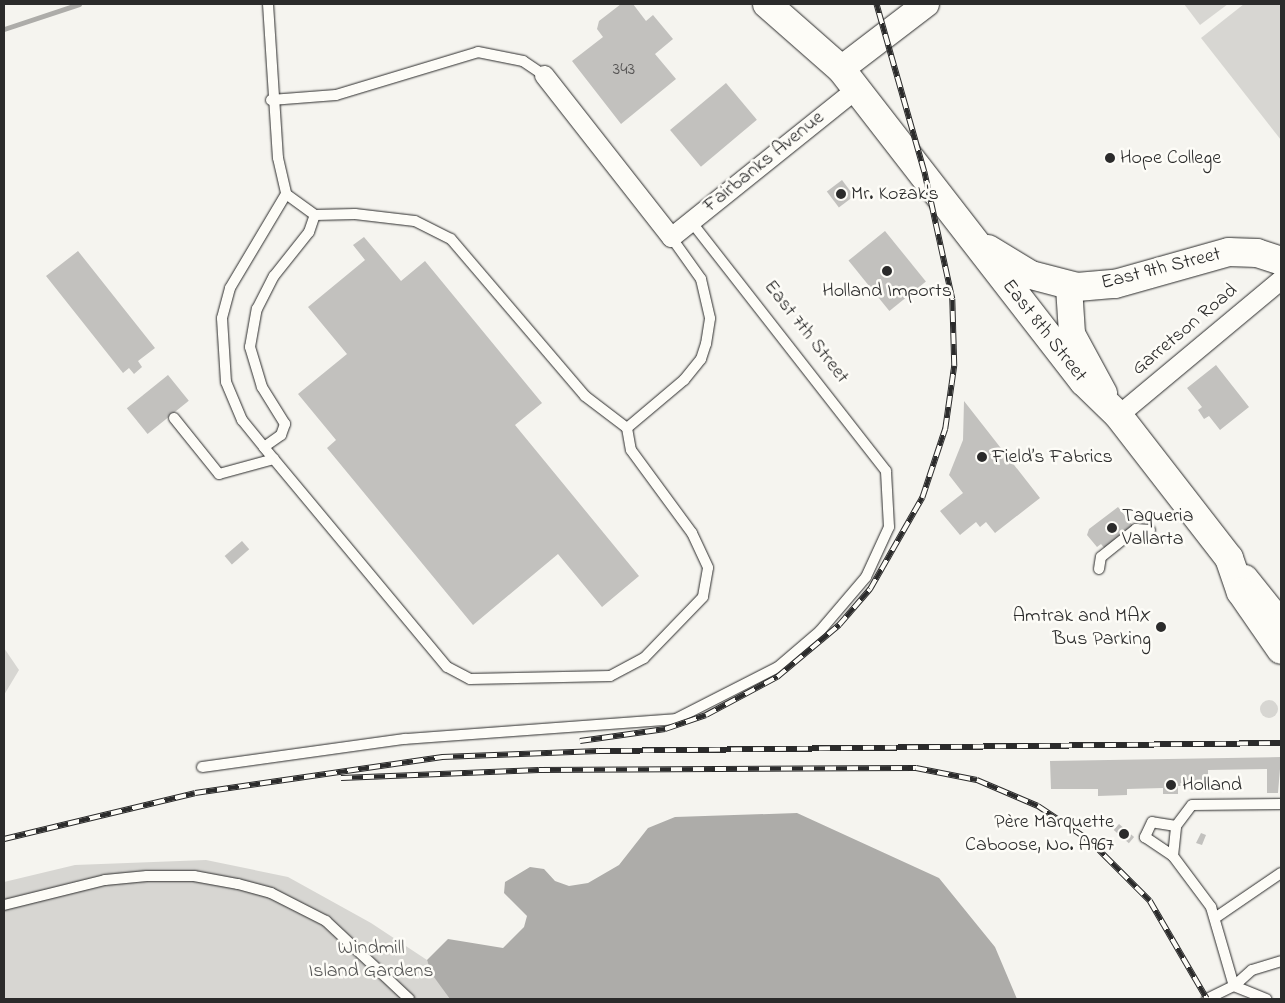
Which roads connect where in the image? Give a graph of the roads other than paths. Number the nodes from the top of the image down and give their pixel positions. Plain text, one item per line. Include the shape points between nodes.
1 (268, 4) edge
2 (767, 4) edge
3 (926, 4) edge
4 (544, 75) joint
5 (849, 78) junction
6 (271, 100) junction
7 (286, 194) junction
8 (316, 215) junction
9 (691, 221) junction
10 (671, 237) junction
11 (977, 241) junction
12 (1281, 261) edge
13 (1281, 279) edge
14 (1069, 287) junction
15 (1118, 415) junction
16 (174, 418) dead end
17 (627, 428) junction
18 (264, 448) junction
19 (274, 460) junction
20 (1150, 530) dead end
21 (1229, 558) junction
22 (1100, 569) dead end
23 (1281, 623) edge
24 (1281, 650) edge
25 (202, 767) dead end
26 (1281, 804) edge
27 (1176, 826) junction
28 (1174, 856) junction
29 (1281, 873) edge
30 (4, 904) edge
31 (1215, 918) junction
32 (1281, 961) edge
33 (1234, 986) junction
34 (409, 999) edge
35 (1207, 999) edge
36 (1266, 999) edge

1 - 6 lane
2 - 5 main road, East 8th Street
3 - 5 main road, Fairbanks Avenue
4 - 6 lane via 523,61 478,52 345,93
4 - 10 street
5 - 9 street, Fairbanks Avenue
5 - 11 main road, East 8th Street
6 - 7 lane
7 - 8 lane
7 - 18 lane via 230,288 222,318 226,382 242,420
8 - 17 lane via 355,214 415,221 451,239 585,396
8 - 18 lane via 257,309 250,348 262,387 285,424 281,435
9 - 10 street, Fairbanks Avenue
9 - 25 lane, East 7th Street via 886,471 889,527 866,578 820,631 778,667 709,706 676,719 406,739
10 - 17 lane via 702,279 710,318 706,344 701,359 684,380
11 - 14 main road, East 8th Street via 1031,275
11 - 15 main road, East 8th Street via 1084,382
12 - 14 main road, East 9th Street via 1257,253 1230,252 1115,284
13 - 15 street, Garretson Road
14 - 15 main road, East 8th Street via 1072,334
15 - 21 main road, East 8th Street
16 - 19 lane via 219,474
17 - 19 lane via 631,450 692,533 708,568 703,597 676,630 644,658 610,676 470,679 447,667
18 - 19 lane
20 - 22 lane via 1136,529 1101,557
21 - 23 main road, East 8th Street
21 - 24 main road via 1241,592
26 - 27 lane via 1199,803 1187,809
27 - 28 lane
27 - 28 lane via 1157,820 1144,833 1151,844
28 - 31 lane
29 - 31 lane
30 - 34 lane via 105,880 147,876 194,876 238,884 271,893 326,921
31 - 33 lane
32 - 33 lane via 1252,970
33 - 35 lane
33 - 36 lane

